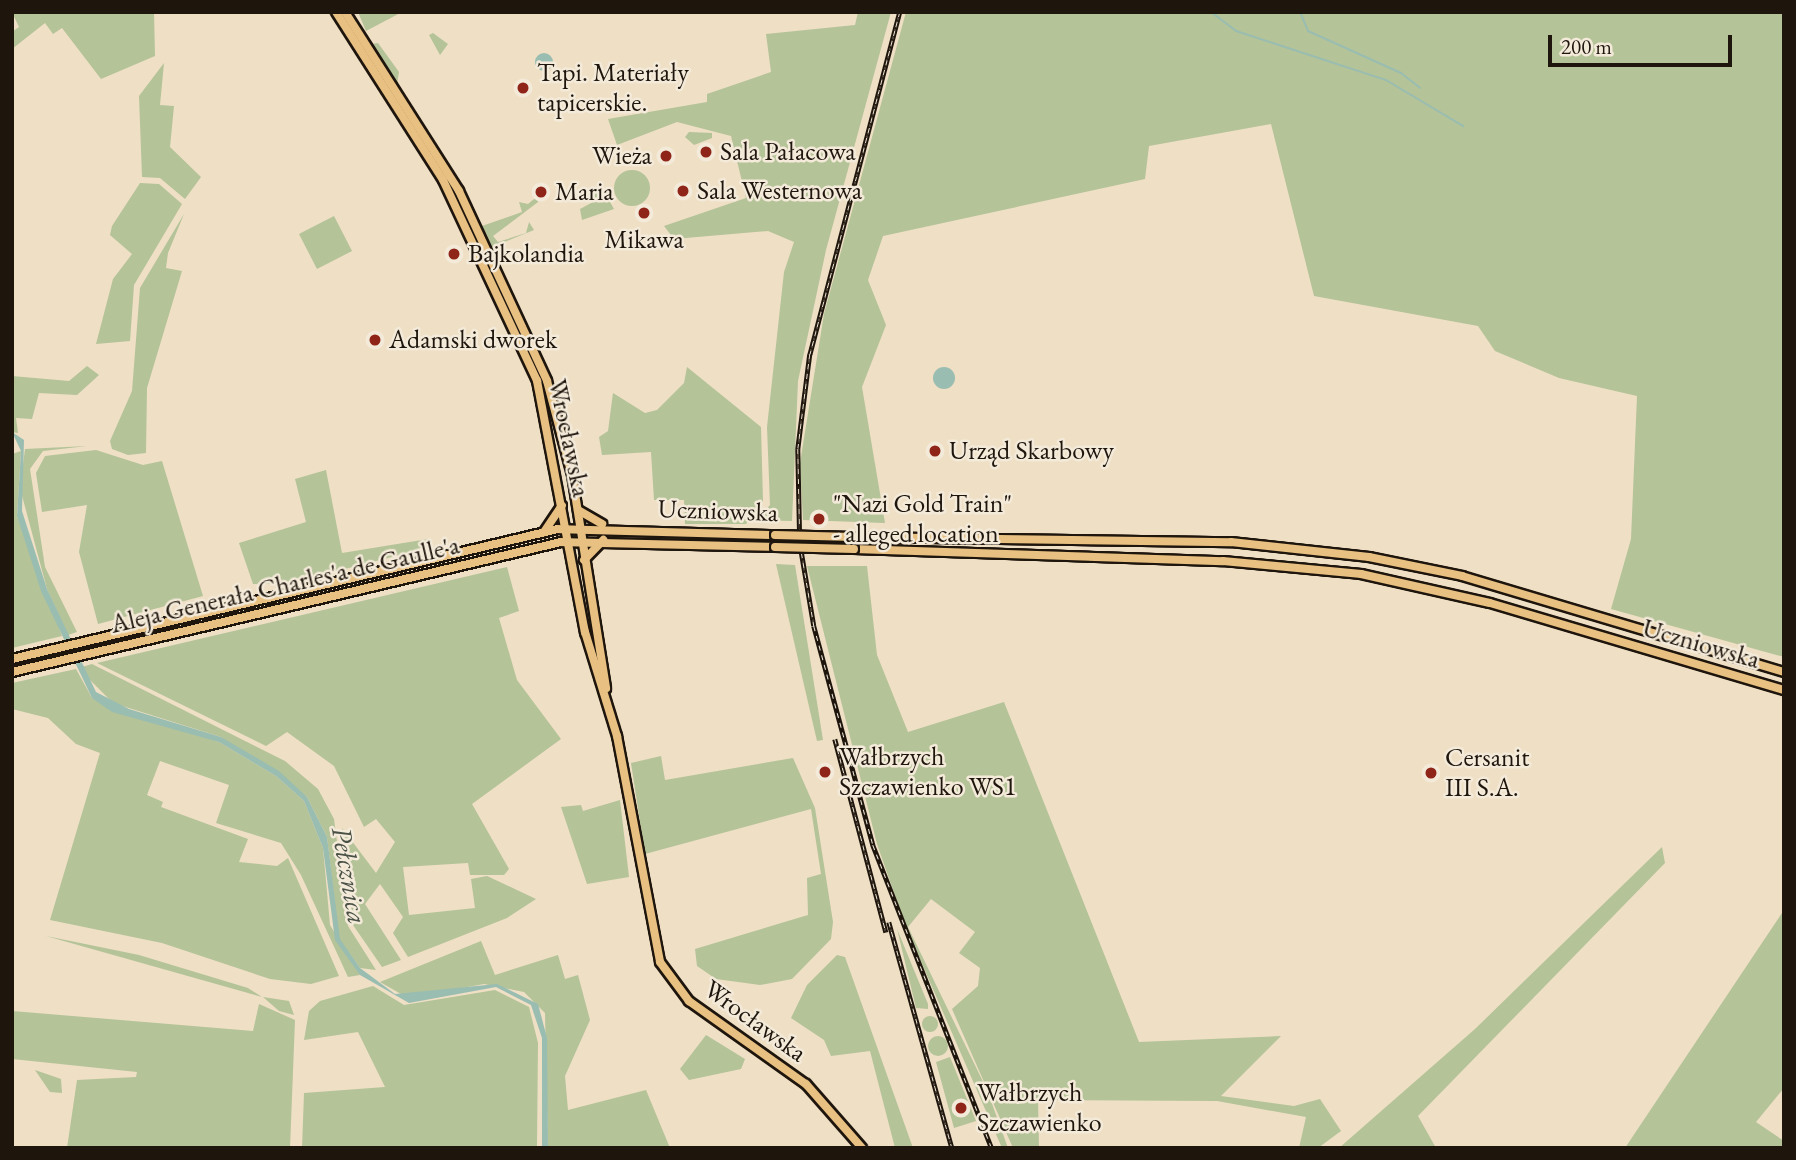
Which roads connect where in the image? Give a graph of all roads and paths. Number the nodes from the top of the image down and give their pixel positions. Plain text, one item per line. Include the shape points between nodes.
1 (336, 12) edge
2 (345, 12) edge
3 (562, 505) junction
4 (578, 510) junction
5 (566, 528) junction
6 (579, 528) junction
7 (615, 528) junction
8 (544, 532) junction
9 (940, 536) junction
10 (581, 540) junction
11 (603, 540) junction
12 (1136, 540) junction
13 (569, 541) junction
14 (536, 547) junction
15 (936, 552) junction
16 (438, 558) junction
17 (572, 558) junction
18 (1137, 558) junction
19 (584, 560) junction
20 (440, 570) junction
21 (12, 659) edge
22 (12, 672) edge
23 (1784, 673) edge
24 (1784, 690) edge
25 (609, 708) junction
26 (862, 1148) edge

1 - 3 main road, Wrocławska via 443,180 517,331 543,402
2 - 4 main road, Wrocławska via 455,184 529,338 559,420
3 - 5 main road, Wrocławska
3 - 8 main road
4 - 6 main road, Wrocławska
4 - 7 main road
5 - 6 main road, Uczniowska
5 - 8 main road, Aleja Generała Charles'a de Gaulle'a
5 - 13 main road, Wrocławska
6 - 7 main road, Uczniowska
6 - 10 main road, Wrocławska
7 - 9 main road, Uczniowska, bridge
8 - 16 main road, Aleja Generała Charles'a de Gaulle'a
9 - 12 main road, Uczniowska
9 - 15 main road
10 - 11 main road, Uczniowska
10 - 13 main road, Uczniowska
10 - 19 main road, Wrocławska
11 - 15 main road, Uczniowska, bridge
11 - 19 main road
12 - 18 main road via 1143,549
12 - 23 main road, Uczniowska via 1243,543 1376,558 1462,576
13 - 14 main road, Aleja Generała Charles'a de Gaulle'a
13 - 17 main road, Wrocławska
14 - 17 main road via 555,547
14 - 20 main road, Aleja Generała Charles'a de Gaulle'a
15 - 18 main road, Uczniowska
16 - 20 main road
16 - 21 main road, Aleja Generała Charles'a de Gaulle'a
17 - 25 main road, Wrocławska via 585,632
18 - 24 main road, Uczniowska via 1361,574
19 - 25 main road, Wrocławska
20 - 22 main road, Aleja Generała Charles'a de Gaulle'a
25 - 26 main road, Wrocławska via 650,931 666,971 704,1014 816,1094

